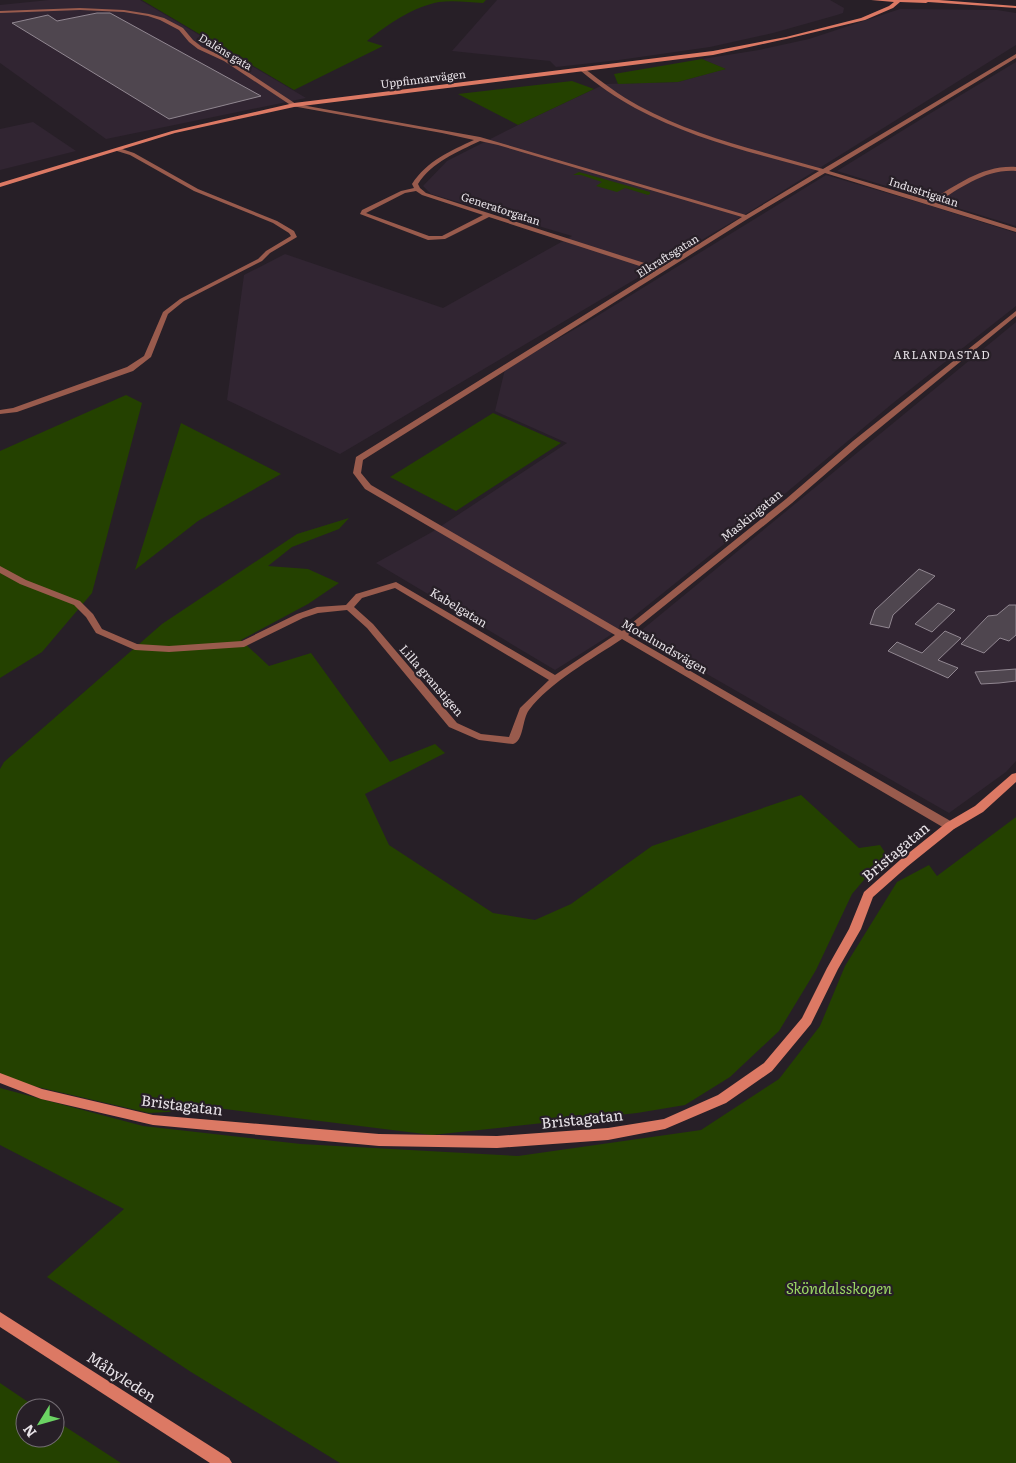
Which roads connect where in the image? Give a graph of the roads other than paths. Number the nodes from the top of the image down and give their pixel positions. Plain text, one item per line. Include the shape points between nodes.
1 (866, 0) edge
2 (873, 0) edge
3 (889, 0) edge
4 (920, 0) edge
5 (899, 1) edge
6 (944, 1) junction
7 (1016, 7) edge
8 (879, 8) junction
9 (0, 12) edge
10 (851, 21) junction
11 (1016, 56) edge
12 (583, 70) junction
13 (294, 105) junction
14 (480, 139) junction
15 (119, 150) junction
16 (1016, 169) edge
17 (826, 171) junction
18 (1, 184) edge
19 (416, 189) junction
20 (930, 204) junction
21 (489, 214) junction
22 (747, 217) junction
23 (1016, 230) edge
24 (661, 271) junction
25 (1016, 313) edge
26 (0, 412) edge
27 (368, 487) joint
28 (0, 569) edge
29 (349, 607) junction
30 (622, 635) junction
31 (555, 679) junction
32 (513, 741) joint
33 (1016, 776) edge
34 (950, 826) junction
35 (0, 1078) edge
36 (0, 1319) edge
37 (224, 1463) edge

1 - 8 street
2 - 3 street
3 - 5 street
3 - 8 street, Uppfinnarvägen
4 - 6 street
5 - 6 street
5 - 10 street, Uppfinnarvägen via 876,14
6 - 7 street
8 - 10 street, Uppfinnarvägen
9 - 13 street, Daléns gata via 103,9 162,19 180,29 200,48 226,60
10 - 12 street, Uppfinnarvägen via 713,53
11 - 17 street, Elkraftsgatan
12 - 13 street, Uppfinnarvägen
12 - 17 street, Industrigatan via 617,94 674,123
13 - 14 street
13 - 15 street, Uppfinnarvägen via 191,128
14 - 19 street via 428,169 417,180
14 - 22 street
15 - 18 street, Uppfinnarvägen
15 - 26 street via 196,190 275,222 292,232 294,237 260,260 182,300 165,314 147,357 130,369
16 - 20 street via 991,169
17 - 20 street, Industrigatan
17 - 22 street, Elkraftsgatan
19 - 21 street, Generatorgatan
19 - 21 street via 403,192 363,214 428,238 439,238
20 - 23 street, Industrigatan
21 - 24 street, Generatorgatan
22 - 24 street, Elkraftsgatan
24 - 27 street, Elkraftsgatan via 359,459 357,473
25 - 30 street, Maskingatan
27 - 30 street, Moralundsvägen
28 - 29 street via 23,582 77,603 99,631 135,648 244,644 317,610
29 - 31 street, Kabelgatan via 359,596 396,585
29 - 32 street, Lilla granstigen via 370,626 453,725 479,737
30 - 31 street, Maskingatan
30 - 34 street, Moralundsvägen
31 - 32 street, Maskingatan via 523,710
33 - 34 street, Bristagatan via 979,809
34 - 35 street, Bristagatan via 868,895 855,929 807,1021 768,1067 722,1099 665,1124 608,1134 497,1142 379,1140 153,1120 41,1094
36 - 37 street, Måbyleden

